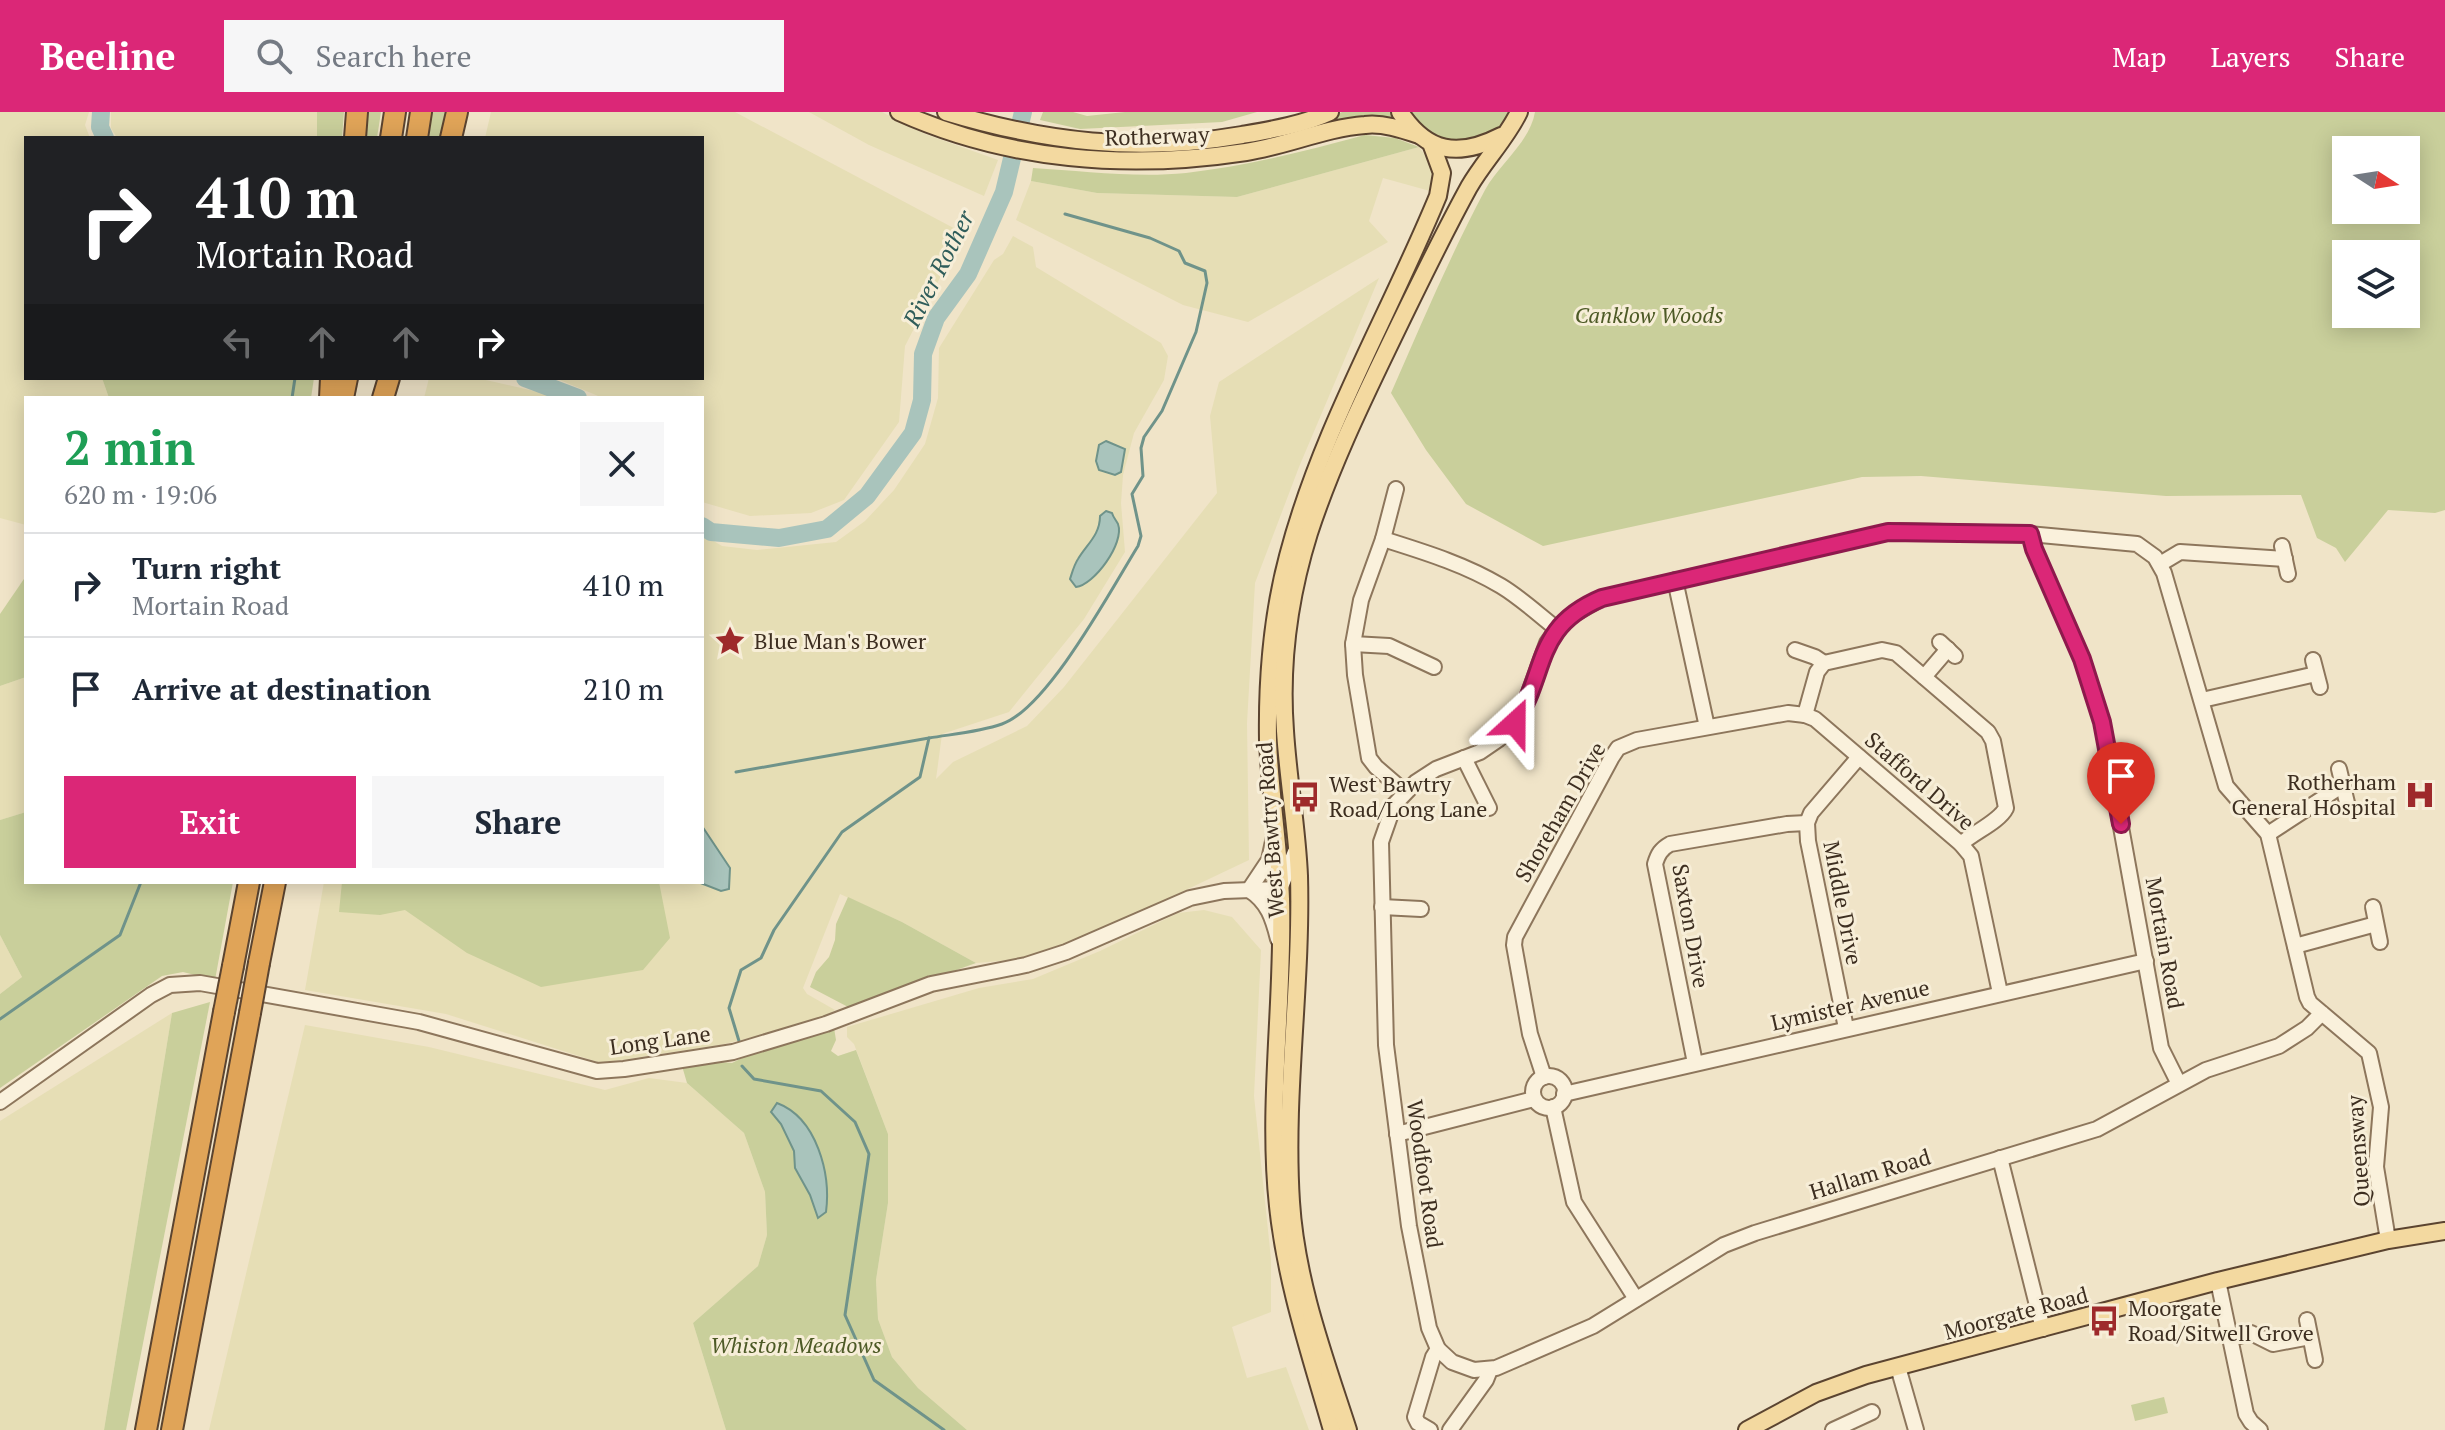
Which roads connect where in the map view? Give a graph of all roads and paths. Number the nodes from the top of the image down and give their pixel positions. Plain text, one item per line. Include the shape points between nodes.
1 (357, 112) edge
2 (395, 112) edge
3 (421, 112) edge
4 (457, 112) edge
5 (899, 112) edge
6 (946, 112) edge
7 (1330, 112) edge
8 (1400, 112) edge
9 (1519, 112) edge
10 (1505, 134) junction
11 (1419, 135) junction
12 (355, 136) edge
13 (391, 136) edge
14 (417, 136) edge
15 (451, 136) edge
16 (999, 137) junction
17 (1041, 145) junction
18 (1432, 146) junction
19 (1437, 248) junction
20 (1407, 263) junction
21 (1396, 489) dead end
22 (2030, 534) junction
23 (1383, 539) junction
24 (2160, 564) junction
25 (2288, 574) dead end
26 (1675, 580) junction
27 (1557, 629) junction
28 (1353, 644) junction
29 (1948, 649) dead end
30 (1795, 650) dead end
31 (1824, 663) junction
32 (1434, 667) dead end
33 (2316, 673) dead end
34 (1924, 677) junction
35 (2202, 700) junction
36 (1805, 715) junction
37 (1707, 727) junction
38 (1859, 757) junction
39 (1464, 758) junction
40 (2339, 769) dead end
41 (2343, 785) junction
42 (1405, 792) junction
43 (2348, 807) dead end
44 (1489, 808) dead end
45 (1807, 823) junction
46 (1276, 830) junction
47 (2268, 834) junction
48 (1295, 840) junction
49 (1961, 844) junction
50 (249, 884) edge
51 (275, 884) edge
52 (1280, 889) junction
53 (1249, 890) junction
54 (1382, 907) junction
55 (2373, 907) dead end
56 (1421, 909) dead end
57 (2376, 924) junction
58 (2380, 942) dead end
59 (2295, 946) junction
60 (1281, 951) junction
61 (2146, 961) junction
62 (2000, 993) junction
63 (2322, 1013) junction
64 (1846, 1028) junction
65 (1695, 1063) junction
66 (1544, 1077) junction
67 (2179, 1084) junction
68 (1564, 1094) junction
69 (1534, 1099) junction
70 (0, 1102) edge
71 (1553, 1107) junction
72 (1397, 1134) junction
73 (2000, 1158) junction
74 (2445, 1231) edge
75 (2388, 1240) junction
76 (2218, 1281) junction
77 (1636, 1299) junction
78 (2307, 1320) dead end
79 (2043, 1329) junction
80 (2310, 1337) junction
81 (2231, 1338) junction
82 (1438, 1349) junction
83 (2315, 1360) dead end
84 (1898, 1367) junction
85 (1490, 1370) junction
86 (1872, 1412) dead end
87 (1768, 1424) edge
88 (146, 1430) edge
89 (172, 1430) edge
90 (1332, 1430) edge
91 (1348, 1430) edge
92 (1430, 1430) edge
93 (1450, 1430) edge
94 (1747, 1430) edge
95 (1833, 1430) edge
96 (1916, 1430) edge
97 (2260, 1430) edge

1 - 12 highway
2 - 13 highway
3 - 14 highway
4 - 15 highway
5 - 16 main road, Rotherway via 934,126
6 - 16 main road, Rotherway
7 - 17 main road, Rotherway via 1210,140
8 - 11 main road
9 - 10 main road, West Bawtry Road
10 - 18 main road via 1455,150
10 - 19 main road, West Bawtry Road
11 - 17 main road, Rotherway via 1365,125 1248,152 1161,161 1110,161
11 - 18 main road
16 - 17 main road, Rotherway
18 - 20 main road, West Bawtry Road via 1441,184
19 - 20 main road via 1418,262
19 - 48 main road, West Bawtry Road via 1335,463 1292,595 1283,687
20 - 46 main road, West Bawtry Road via 1318,466 1278,598 1268,741
21 - 23 street
22 - 24 street, Woodfoot Road via 2137,544
22 - 26 street, Woodfoot Road via 1888,532
22 - 61 street, Mortain Road via 2102,722
23 - 27 street via 1477,573
23 - 28 street via 1361,600
24 - 25 street via 2180,552 2283,552
24 - 35 street, Queensway
26 - 27 street, Woodfoot Road via 1587,604
26 - 37 street
27 - 39 street, Woodfoot Road via 1515,723 1499,739
28 - 32 street via 1389,646
28 - 42 street via 1366,748 1376,767
29 - 34 street
30 - 31 street
31 - 34 street via 1889,650
31 - 36 street
33 - 35 street
34 - 49 street via 1988,732 2003,786 2003,814
35 - 47 street, Queensway via 2226,786
36 - 37 street, Shoreham Drive via 1788,713
36 - 38 street, Stafford Drive
37 - 66 street, Shoreham Drive via 1618,748 1515,937 1530,1034
38 - 45 street, Middle Drive
38 - 49 street, Stafford Drive
39 - 42 street, Woodfoot Road via 1436,769
39 - 44 street
40 - 41 street
41 - 43 street
41 - 47 street
42 - 54 street, Woodfoot Road via 1394,805 1381,842
45 - 64 street, Middle Drive
45 - 65 street, Saxton Drive via 1670,844 1657,856
46 - 52 main road, West Bawtry Road
46 - 53 street via 1269,860
47 - 59 street, Queensway
48 - 52 street
48 - 91 main road, West Bawtry Road via 1300,936 1290,1114 1291,1205 1314,1327
49 - 62 street, Stafford Drive via 1974,865
50 - 88 highway, bridge
51 - 89 highway, bridge
52 - 53 street, Long Lane
52 - 60 main road, West Bawtry Road
53 - 60 street via 1271,913
53 - 70 street, Long Lane via 1190,898 1066,952 931,984 733,1052 624,1069 597,1071 419,1022 276,994 200,983 170,985
54 - 56 street
54 - 72 street, Woodfoot Road via 1386,1045
55 - 57 street
57 - 58 street
57 - 59 street
59 - 63 street, Queensway via 2307,997
60 - 90 main road, West Bawtry Road via 1278,1205 1293,1296
61 - 62 street, Lymister Avenue
61 - 67 street, Mortain Road via 2161,1048
62 - 64 street, Lymister Avenue
63 - 67 street, Hallam Road via 2279,1046
63 - 75 street, Queensway via 2369,1053 2381,1107 2376,1167
64 - 65 street, Lymister Avenue
65 - 68 street, Lymister Avenue
66 - 68 street via 1559,1080
66 - 69 street via 1534,1086
67 - 73 street, Hallam Road via 2097,1129
68 - 71 street
69 - 71 street via 1542,1107
69 - 72 street
71 - 77 street via 1570,1193
72 - 82 street, Woodfoot Road via 1419,1285
73 - 77 street, Hallam Road via 1744,1237
73 - 79 street
74 - 75 main road, Moorgate Road
75 - 76 main road, Moorgate Road
76 - 79 main road, Moorgate Road
76 - 81 street
77 - 85 street, Hallam Road via 1580,1333
78 - 80 street
79 - 84 main road, Moorgate Road
80 - 81 street via 2273,1344 2251,1333
80 - 83 street
81 - 97 street via 2246,1414
82 - 85 street via 1463,1367
82 - 92 street via 1415,1417
84 - 87 main road, Moorgate Road via 1816,1393
84 - 96 street
85 - 93 street
86 - 95 street
87 - 94 main road, Moorgate Road

